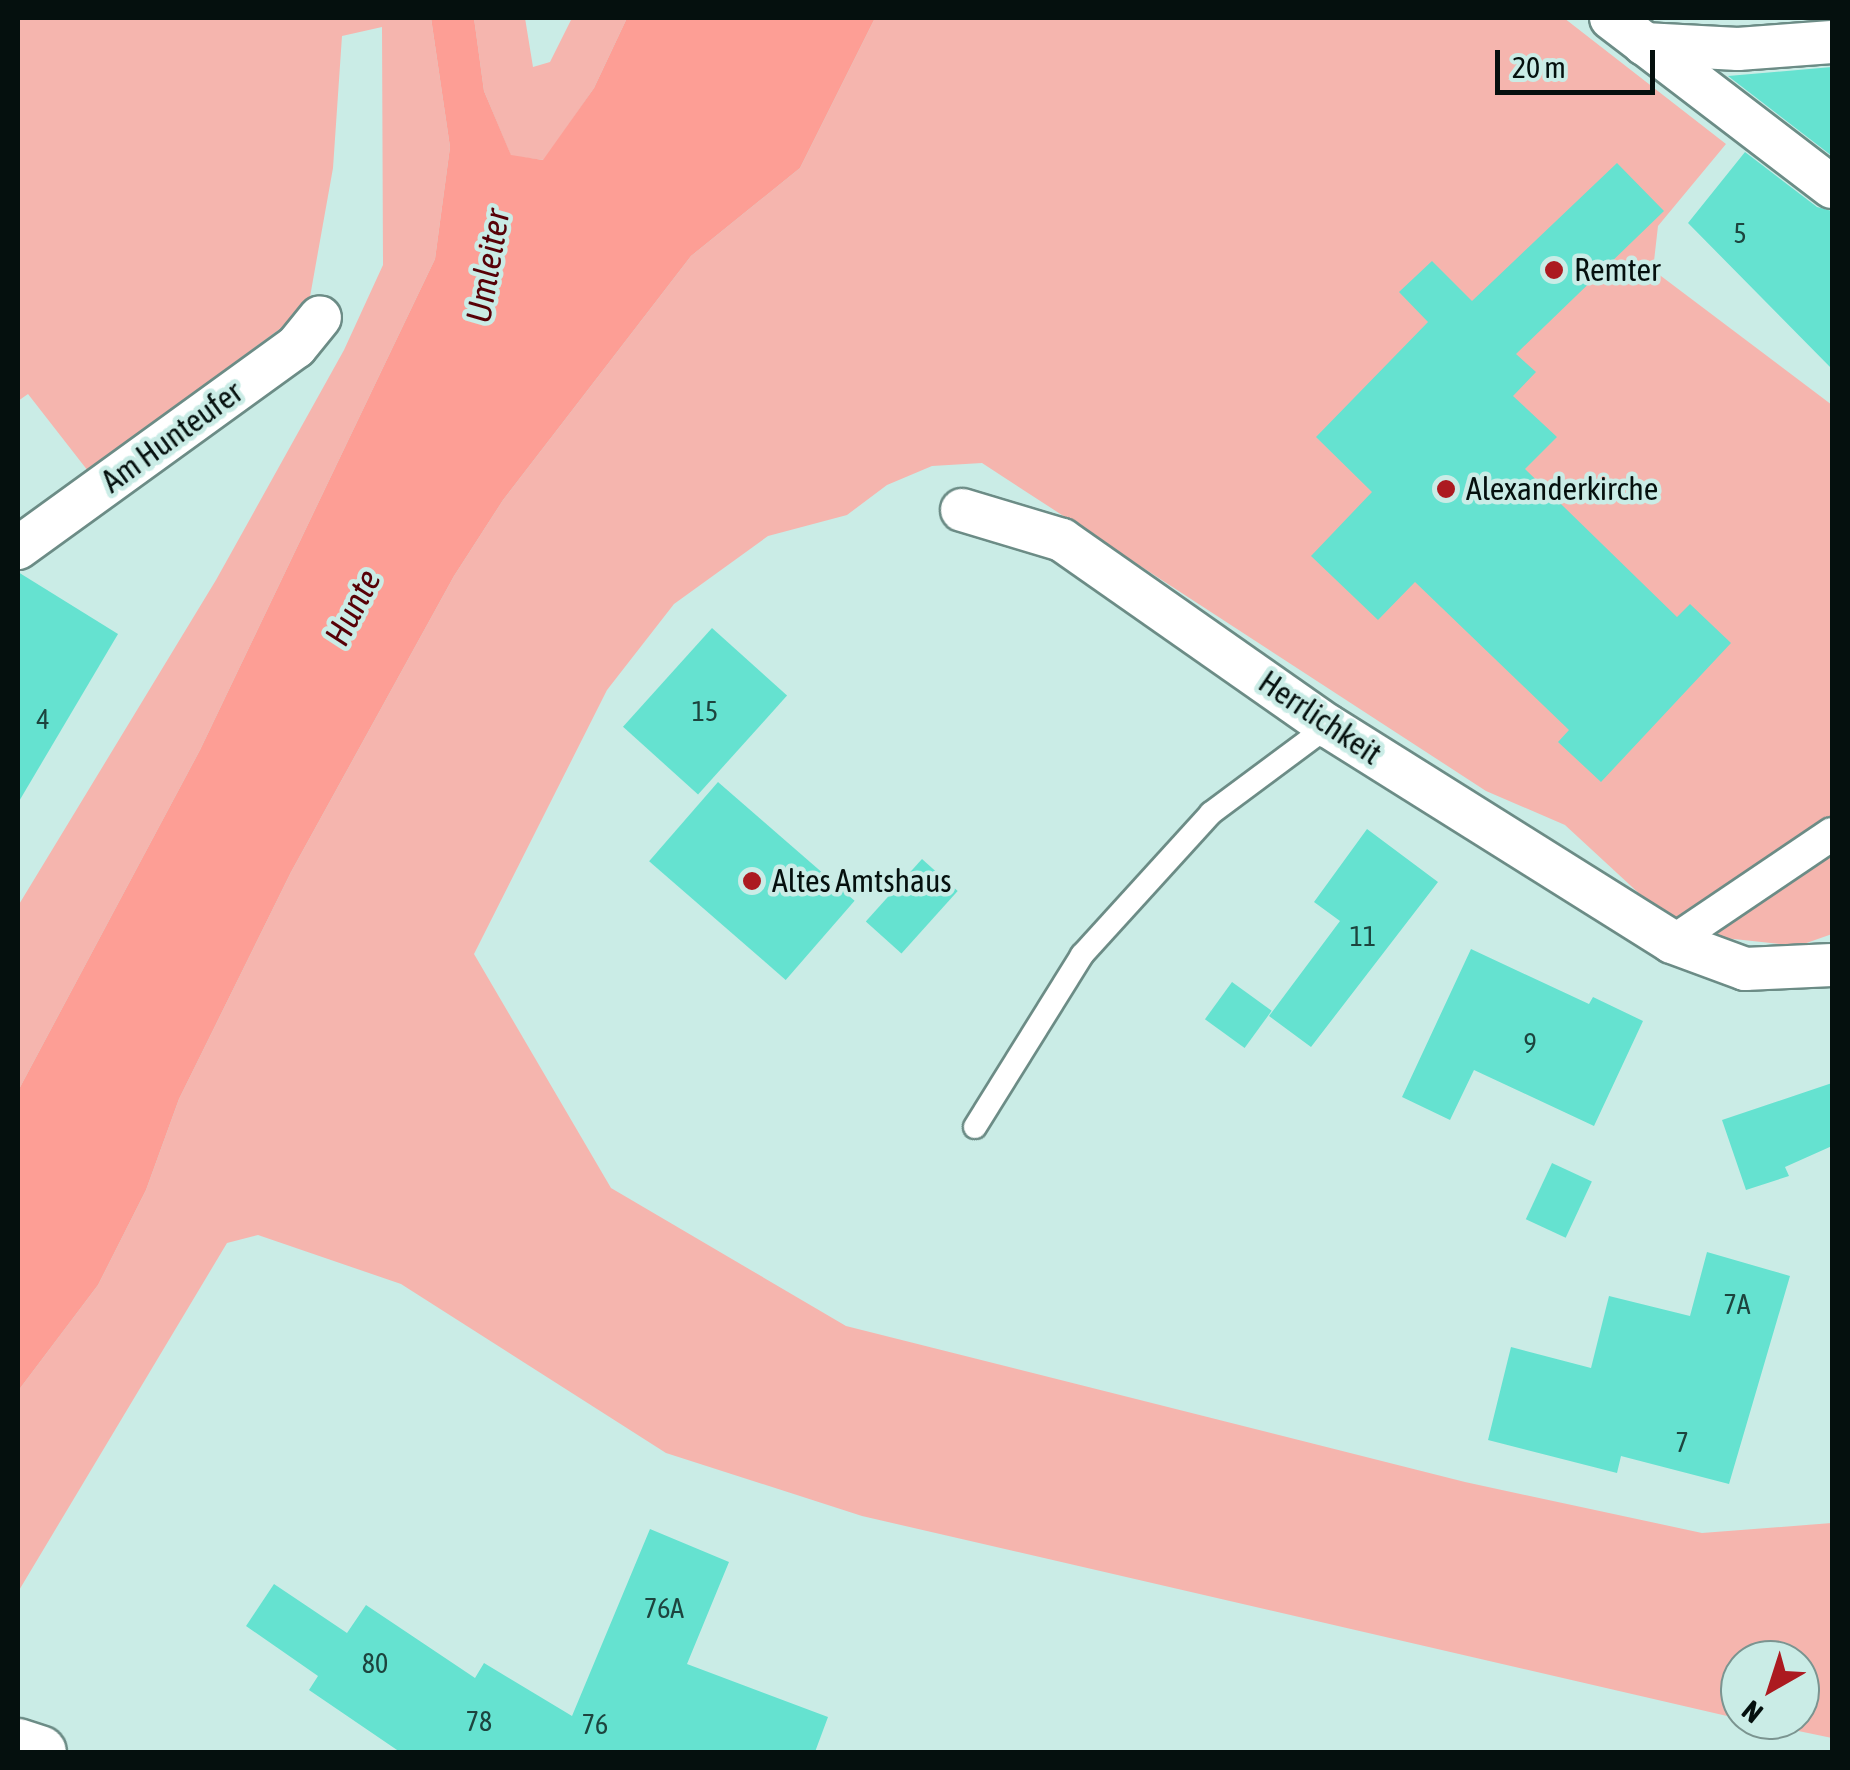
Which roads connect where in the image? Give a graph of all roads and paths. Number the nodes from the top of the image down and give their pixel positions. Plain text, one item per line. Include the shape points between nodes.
1 (1628, 31) edge
2 (1832, 42) edge
3 (1832, 187) edge
4 (320, 318) dead end
5 (962, 510) dead end
6 (18, 548) edge
7 (1328, 726) junction
8 (1832, 834) edge
9 (1672, 942) junction
10 (1832, 965) edge
11 (975, 1127) dead end
12 (18, 1744) edge
13 (40, 1752) edge

1 - 2 street via 1738,49
1 - 3 street
4 - 6 street, Am Hunteufer via 296,347
5 - 7 street, Herrlichkeit via 1062,540
7 - 9 street, Herrlichkeit
7 - 11 lane via 1210,812 1082,955
8 - 9 street
9 - 10 street, Herrlichkeit via 1745,969
12 - 13 street

